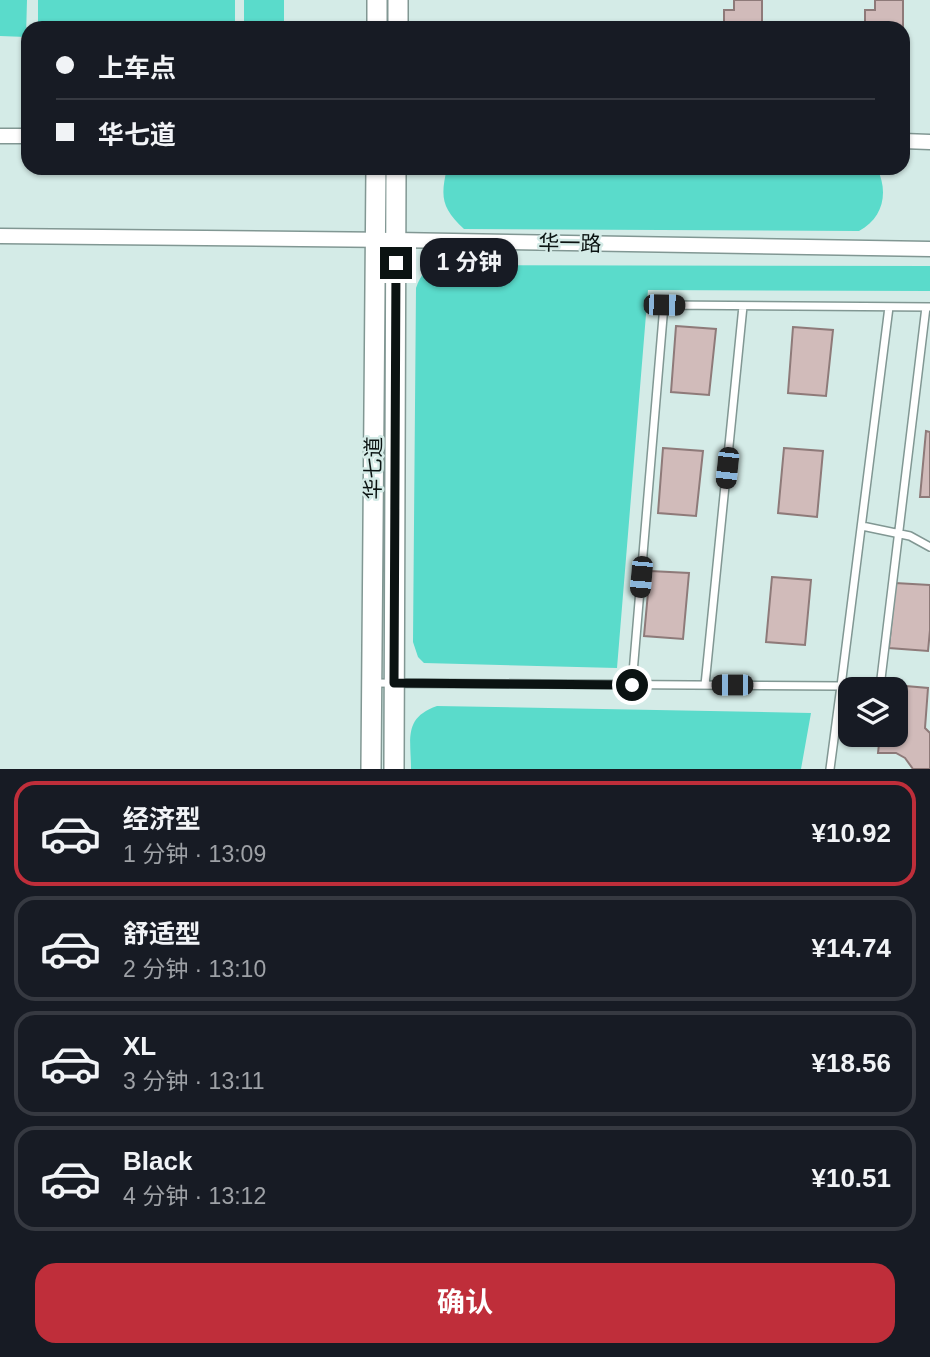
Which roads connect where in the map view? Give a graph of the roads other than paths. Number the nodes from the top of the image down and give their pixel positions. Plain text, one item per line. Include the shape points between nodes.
1 (377, 0) edge
2 (398, 0) edge
3 (377, 21) edge
4 (398, 21) edge
5 (0, 136) edge
6 (21, 136) edge
7 (910, 141) edge
8 (930, 142) edge
9 (376, 175) edge
10 (396, 175) edge
11 (0, 236) edge
12 (375, 239) junction
13 (396, 240) junction
14 (930, 249) edge
15 (743, 306) junction
16 (889, 307) junction
17 (928, 307) edge
18 (862, 526) junction
19 (898, 534) junction
20 (930, 547) edge
21 (842, 677) edge
22 (881, 677) edge
23 (371, 683) junction
24 (394, 683) junction
25 (632, 685) junction
26 (705, 685) junction
27 (838, 686) edge
28 (838, 709) edge
29 (371, 769) edge
30 (394, 769) edge
31 (830, 769) edge

1 - 3 street
2 - 4 street
5 - 6 street
7 - 8 street
9 - 12 street, 华七道
10 - 13 street, 华七道
11 - 12 street, 华一路
12 - 13 street, 华一路
12 - 23 street, 华七道
13 - 14 street, 华一路
13 - 24 street, 华七道
15 - 16 lane
15 - 25 lane via 664,305
15 - 26 lane
16 - 17 lane
16 - 18 lane
17 - 19 lane
18 - 19 lane
18 - 21 lane
19 - 20 lane
19 - 22 lane
23 - 24 lane
23 - 29 street, 华七道
24 - 25 lane
24 - 30 street, 华七道
25 - 26 lane
26 - 27 lane
28 - 31 lane

